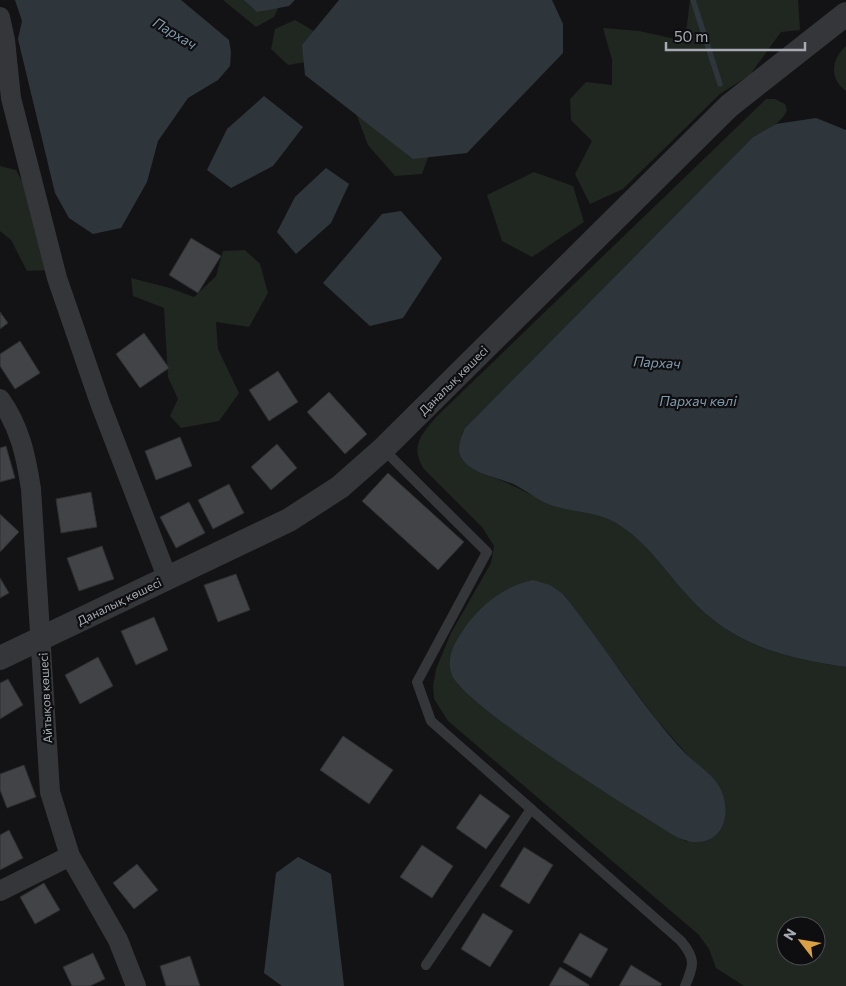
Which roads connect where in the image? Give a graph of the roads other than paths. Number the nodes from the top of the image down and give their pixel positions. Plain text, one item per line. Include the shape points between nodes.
1 (846, 14) edge
2 (0, 17) edge
3 (4, 411) edge
4 (383, 449) junction
5 (167, 577) junction
6 (41, 638) junction
7 (0, 658) edge
8 (531, 809) junction
9 (70, 856) junction
10 (0, 891) edge
11 (426, 965) dead end
12 (136, 986) edge
13 (685, 986) edge

1 - 4 street, Даналық көшесі via 729,106
2 - 5 street via 11,98 57,278 100,403
3 - 6 street, Айтықов көшесі via 26,451
4 - 5 street, Даналық көшесі via 340,487 289,520
4 - 8 lane via 487,552 417,682 431,721
5 - 6 street, Даналық көшесі
6 - 7 street, Даналық көшесі
6 - 9 street, Айтықов көшесі via 50,792
8 - 11 lane
8 - 13 lane via 681,941 691,953 693,967
9 - 10 street
9 - 12 street, Айтықов көшесі via 118,940

